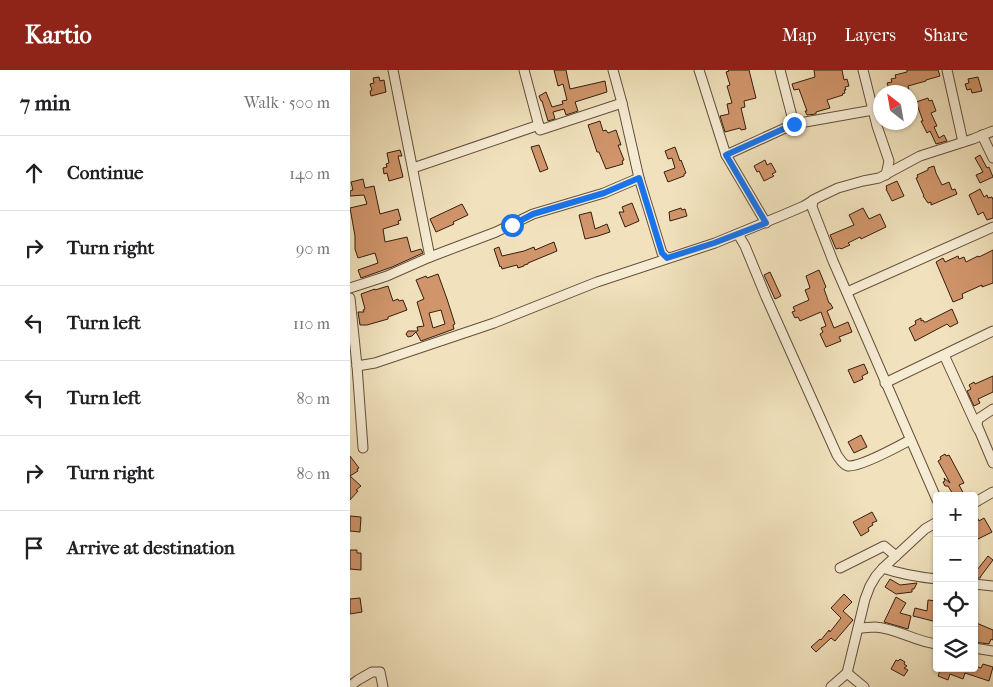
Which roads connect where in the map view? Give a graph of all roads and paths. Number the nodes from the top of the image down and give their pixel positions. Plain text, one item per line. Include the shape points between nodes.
1 (394, 70) edge
2 (524, 70) edge
3 (613, 70) edge
4 (699, 70) edge
5 (780, 70) edge
6 (863, 70) edge
7 (947, 70) edge
8 (622, 103) junction
9 (873, 110) joint
10 (794, 124) junction
11 (539, 125) junction
12 (878, 130) edge
13 (993, 131) edge
14 (982, 135) junction
15 (962, 142) junction
16 (726, 155) junction
17 (993, 158) edge
18 (889, 161) junction
19 (413, 168) junction
20 (899, 168) junction
21 (886, 175) junction
22 (639, 178) junction
23 (810, 204) junction
24 (766, 223) junction
25 (993, 227) edge
26 (738, 234) junction
27 (430, 257) junction
28 (667, 258) junction
29 (350, 288) edge
30 (847, 292) junction
31 (350, 298) edge
32 (993, 332) edge
33 (944, 355) junction
34 (357, 366) junction
35 (885, 382) junction
36 (993, 409) edge
37 (978, 429) junction
38 (910, 440) junction
39 (363, 448) dead end
40 (993, 463) edge
41 (933, 492) edge
42 (993, 492) edge
43 (978, 501) edge
44 (933, 525) edge
45 (896, 556) junction
46 (840, 568) dead end
47 (883, 568) junction
48 (933, 578) edge
49 (978, 584) edge
50 (993, 586) edge
51 (859, 628) junction
52 (933, 644) edge
53 (978, 649) edge
54 (993, 651) edge
55 (847, 673) junction
56 (350, 686) edge
57 (383, 687) edge
58 (832, 687) edge
59 (864, 687) edge

1 - 19 street
2 - 11 street
3 - 8 street
4 - 16 street
5 - 10 street
6 - 9 street
7 - 15 street
8 - 11 street via 540,130
8 - 22 street
9 - 10 street
10 - 16 street
11 - 19 street
12 - 18 street
13 - 14 street
14 - 15 street
14 - 17 street
15 - 20 street via 920,156
16 - 24 street
18 - 20 street
18 - 21 street
19 - 27 street
20 - 21 street
21 - 23 street via 838,188
22 - 27 street via 604,193 533,214
22 - 28 street via 662,253
23 - 24 street
23 - 30 street
24 - 26 street
25 - 30 street
26 - 28 street
26 - 38 street via 843,464 857,465
27 - 29 street
28 - 34 street via 494,323 375,363
30 - 35 street
31 - 34 street
32 - 33 street
33 - 35 street
33 - 37 street
34 - 39 street
35 - 38 street
36 - 37 street via 978,419
37 - 40 street
38 - 41 street
42 - 43 street
44 - 45 street
45 - 46 street via 884,546
45 - 47 street
47 - 48 street
47 - 51 street via 870,586
49 - 50 street
51 - 52 street via 895,631
51 - 55 street
53 - 54 street
55 - 58 street
55 - 59 street
56 - 57 street via 372,672 380,672

